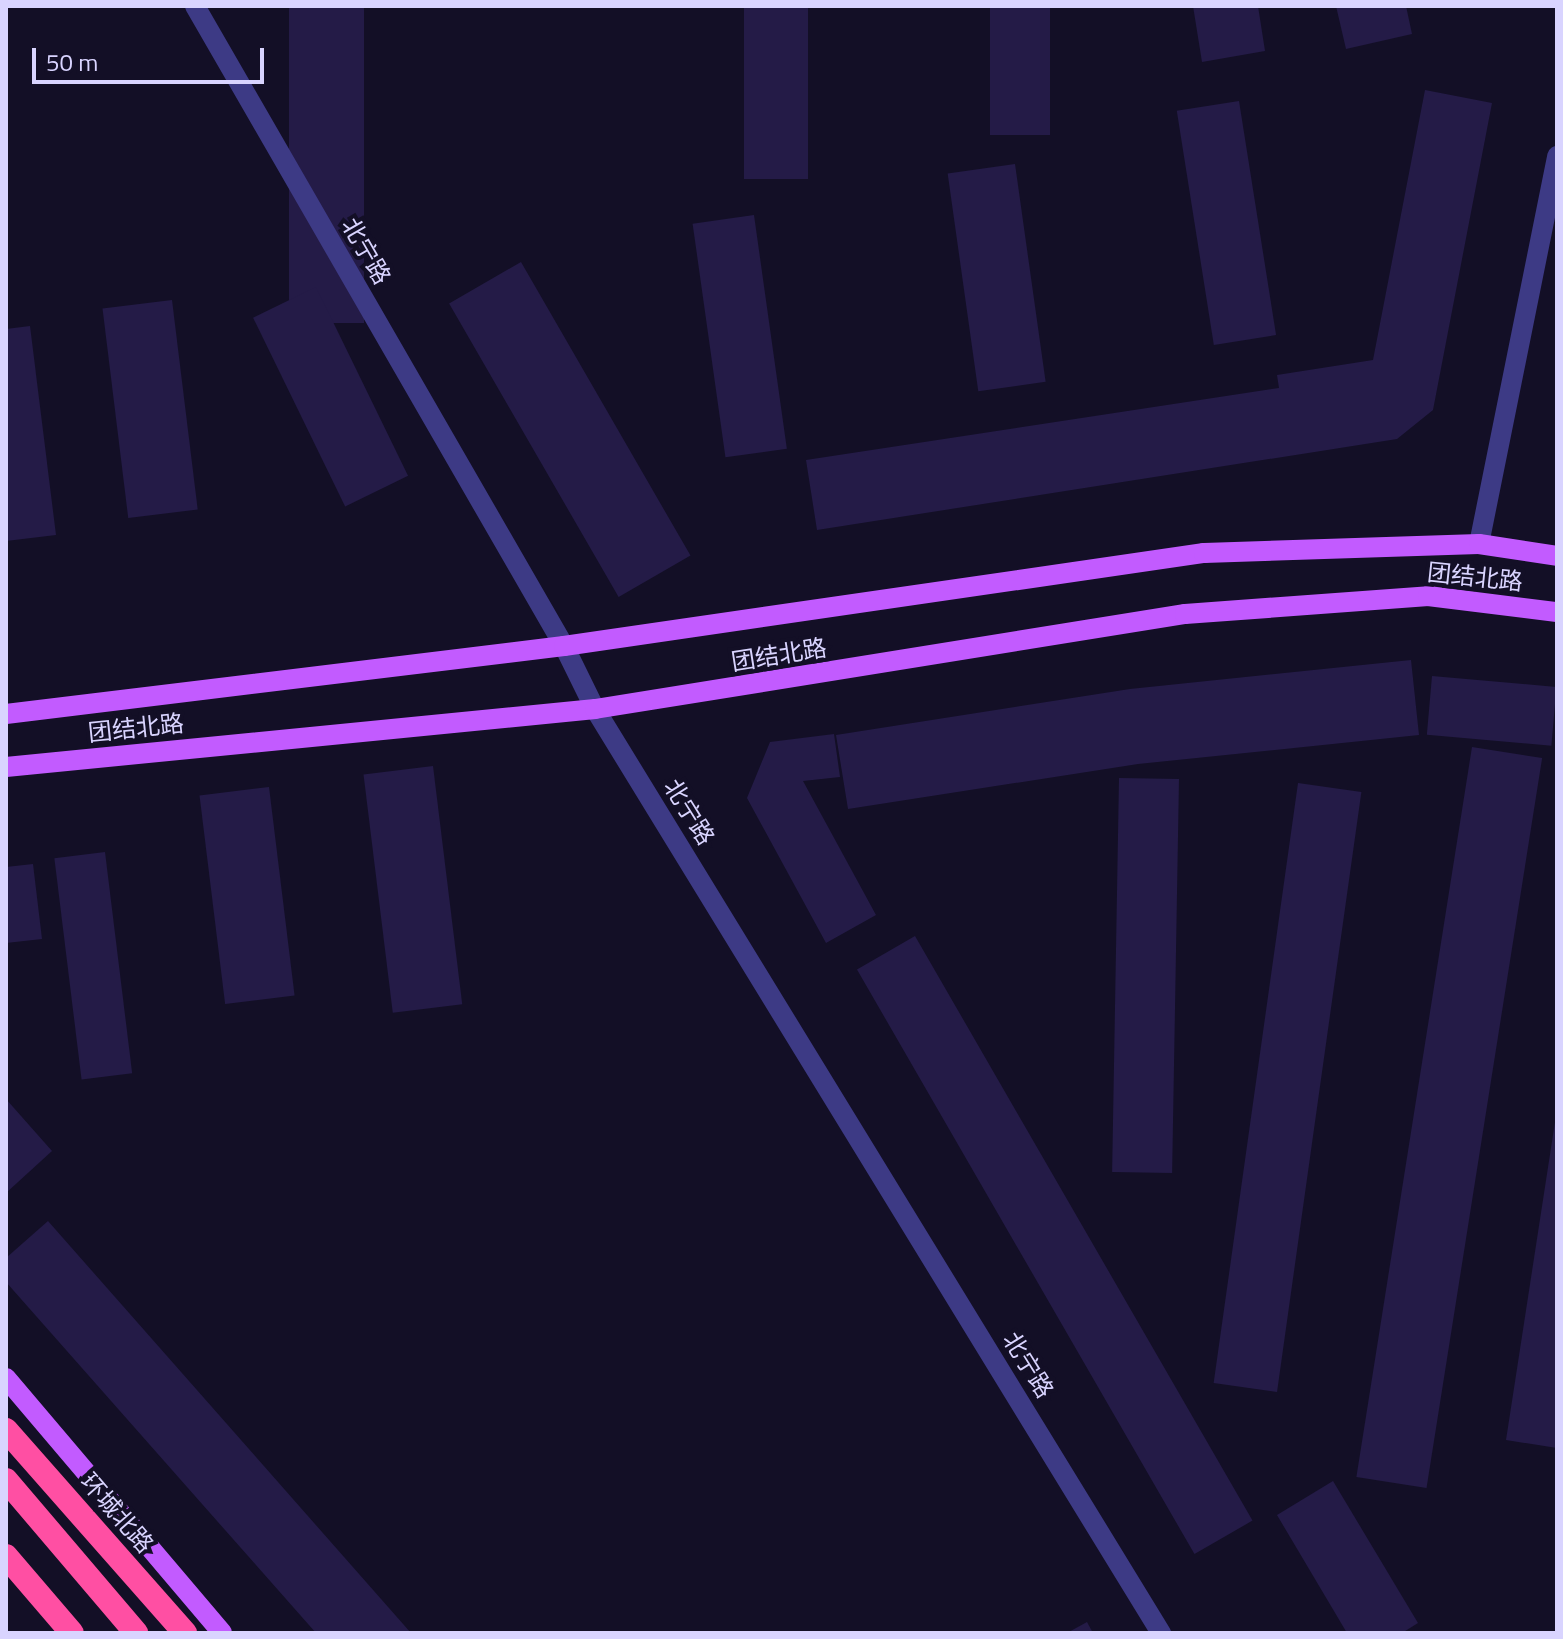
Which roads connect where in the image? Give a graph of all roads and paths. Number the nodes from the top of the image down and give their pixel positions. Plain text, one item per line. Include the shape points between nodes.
1 (195, 6) edge
2 (1557, 156) edge
3 (1479, 544) junction
4 (1557, 556) edge
5 (1557, 612) edge
6 (564, 646) junction
7 (595, 709) junction
8 (6, 714) edge
9 (6, 767) edge
10 (6, 1378) edge
11 (6, 1430) edge
12 (6, 1480) edge
13 (6, 1556) edge
14 (72, 1633) edge
15 (136, 1633) edge
16 (185, 1633) edge
17 (222, 1633) edge
18 (1161, 1633) edge

1 - 6 street, 北宁路
2 - 3 street
3 - 4 main road, 团结北路
3 - 6 main road, 团结北路 via 1204,553
5 - 7 main road, 团结北路 via 1428,596 1185,614
6 - 7 street, 北宁路
6 - 8 main road, 团结北路
7 - 9 main road, 团结北路
7 - 18 street, 北宁路
10 - 17 main road
11 - 16 highway, 环城北路
12 - 15 highway
13 - 14 highway

